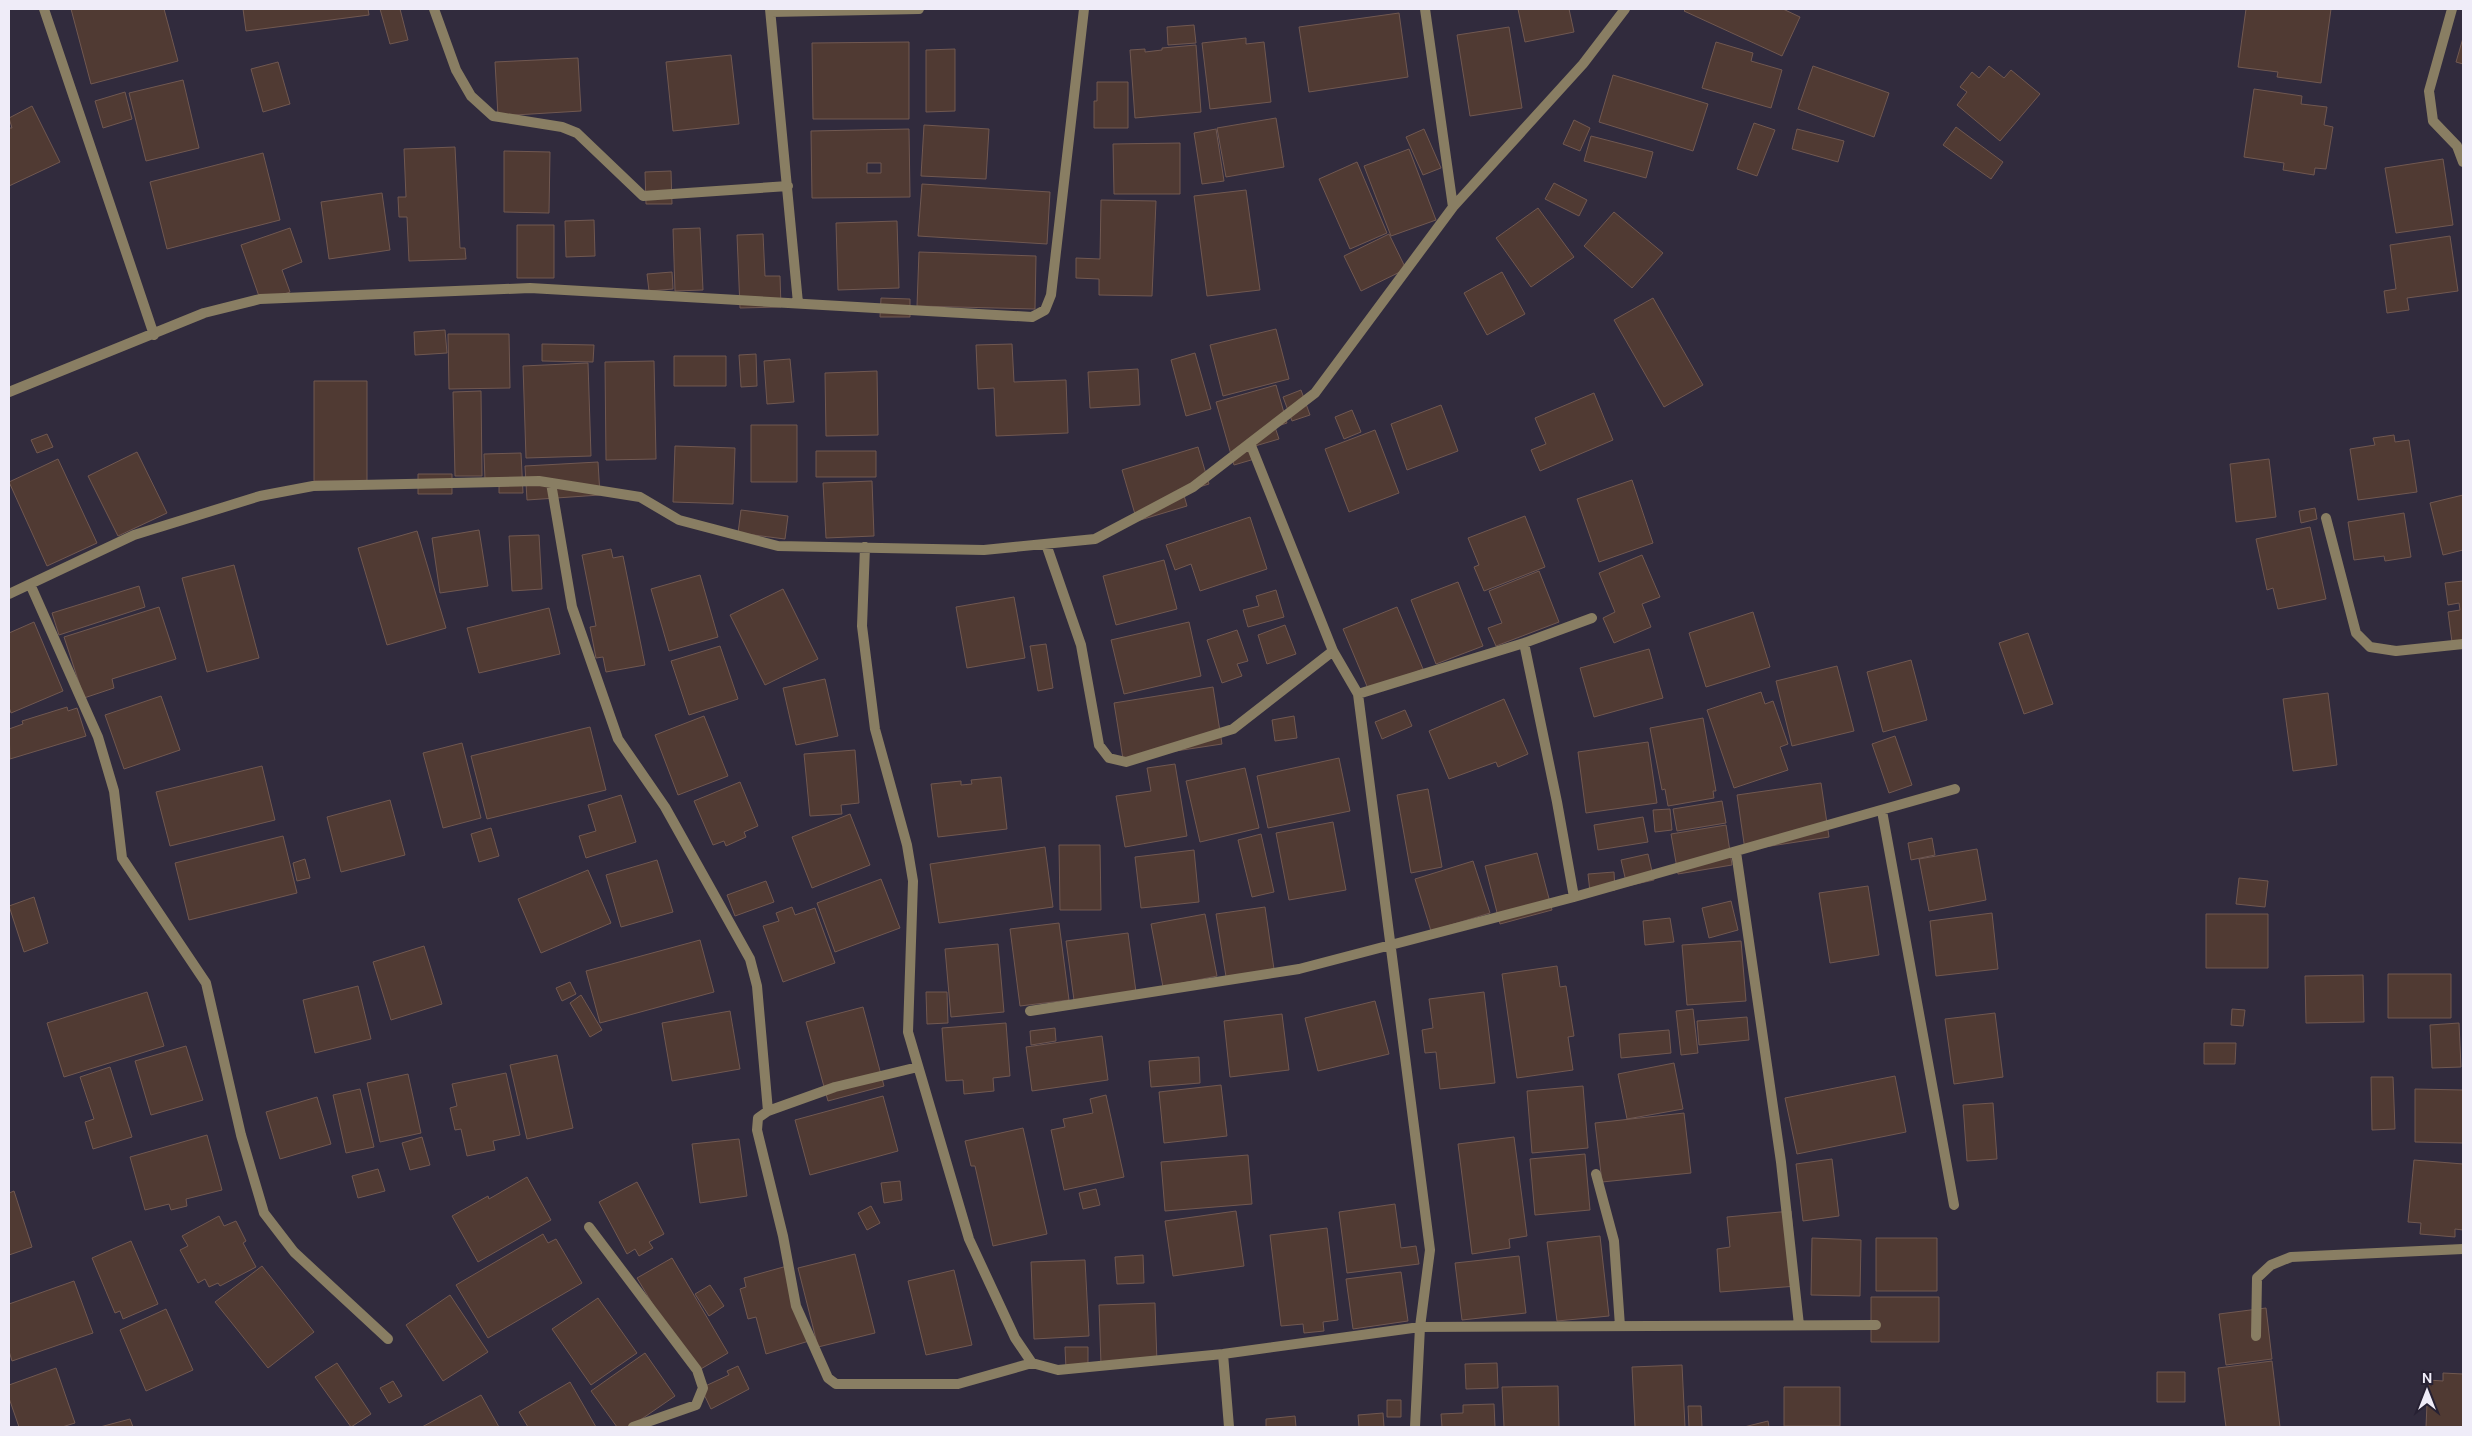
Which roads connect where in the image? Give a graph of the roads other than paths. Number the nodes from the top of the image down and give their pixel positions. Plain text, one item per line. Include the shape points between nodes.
1 (44, 9) edge
2 (434, 9) edge
3 (919, 9) edge
4 (1084, 9) edge
5 (1425, 9) edge
6 (1625, 9) edge
7 (2452, 9) edge
8 (771, 11) edge
9 (2463, 162) edge
10 (788, 186) junction
11 (1454, 206) junction
12 (798, 303) junction
13 (154, 335) junction
14 (9, 392) edge
15 (1250, 443) junction
16 (552, 483) junction
17 (2326, 518) dead end
18 (1046, 544) junction
19 (865, 547) junction
20 (30, 584) junction
21 (9, 594) edge
22 (1592, 618) dead end
23 (1524, 643) junction
24 (2463, 644) edge
25 (1333, 651) junction
26 (1358, 694) junction
27 (1955, 790) dead end
28 (1882, 811) junction
29 (1736, 852) junction
30 (1574, 897) junction
31 (1392, 945) junction
32 (1030, 1011) dead end
33 (918, 1067) junction
34 (768, 1111) junction
35 (1596, 1174) dead end
36 (1954, 1205) dead end
37 (589, 1227) dead end
38 (2463, 1248) edge
39 (1799, 1325) junction
40 (1876, 1325) dead end
41 (1620, 1326) junction
42 (1420, 1328) junction
43 (2256, 1336) dead end
44 (388, 1339) dead end
45 (1223, 1354) junction
46 (1032, 1363) junction
47 (633, 1427) edge
48 (1229, 1427) edge
49 (1415, 1427) edge

1 - 13 street
2 - 10 street via 456,70 471,96 493,116 562,126 577,133 643,196
3 - 8 street
4 - 12 street via 1051,295 1045,310 1032,316
5 - 11 street
6 - 11 street via 1583,64
7 - 9 street via 2429,91 2433,121 2457,146
8 - 10 street
10 - 12 street
11 - 15 street via 1315,393
12 - 13 street via 530,288 269,298 204,313
13 - 14 street
15 - 18 street via 1193,487 1095,538
15 - 25 street
16 - 19 street via 640,497 679,520 778,546
16 - 20 street via 313,486 260,496 134,536
16 - 34 street via 572,607 618,739 665,807 750,959 757,986
17 - 24 street via 2356,633 2370,647 2396,651
18 - 19 street via 984,550
18 - 25 street via 1081,645 1099,744 1109,758 1126,762 1233,728
19 - 33 street via 862,626 875,728 907,845 913,881 908,1032
20 - 21 street
20 - 44 street via 98,737 114,790 122,858 206,983 241,1135 264,1213 294,1252
22 - 23 street
23 - 26 street
23 - 30 street
25 - 26 street
26 - 31 street
27 - 28 street
28 - 29 street
28 - 36 street
29 - 30 street
29 - 39 street via 1781,1162
30 - 31 street
31 - 32 street via 1299,969
31 - 42 street via 1430,1250
33 - 34 street via 836,1087
33 - 46 street via 969,1239 1015,1338
34 - 46 street via 758,1118 757,1130 796,1306 831,1382 958,1384
35 - 41 street via 1614,1241
37 - 47 street via 697,1370 702,1388 696,1406
38 - 43 street via 2291,1257 2271,1264 2258,1278
39 - 40 street
39 - 41 street
41 - 42 street
42 - 45 street
42 - 49 street
45 - 46 street via 1058,1370
45 - 48 street

